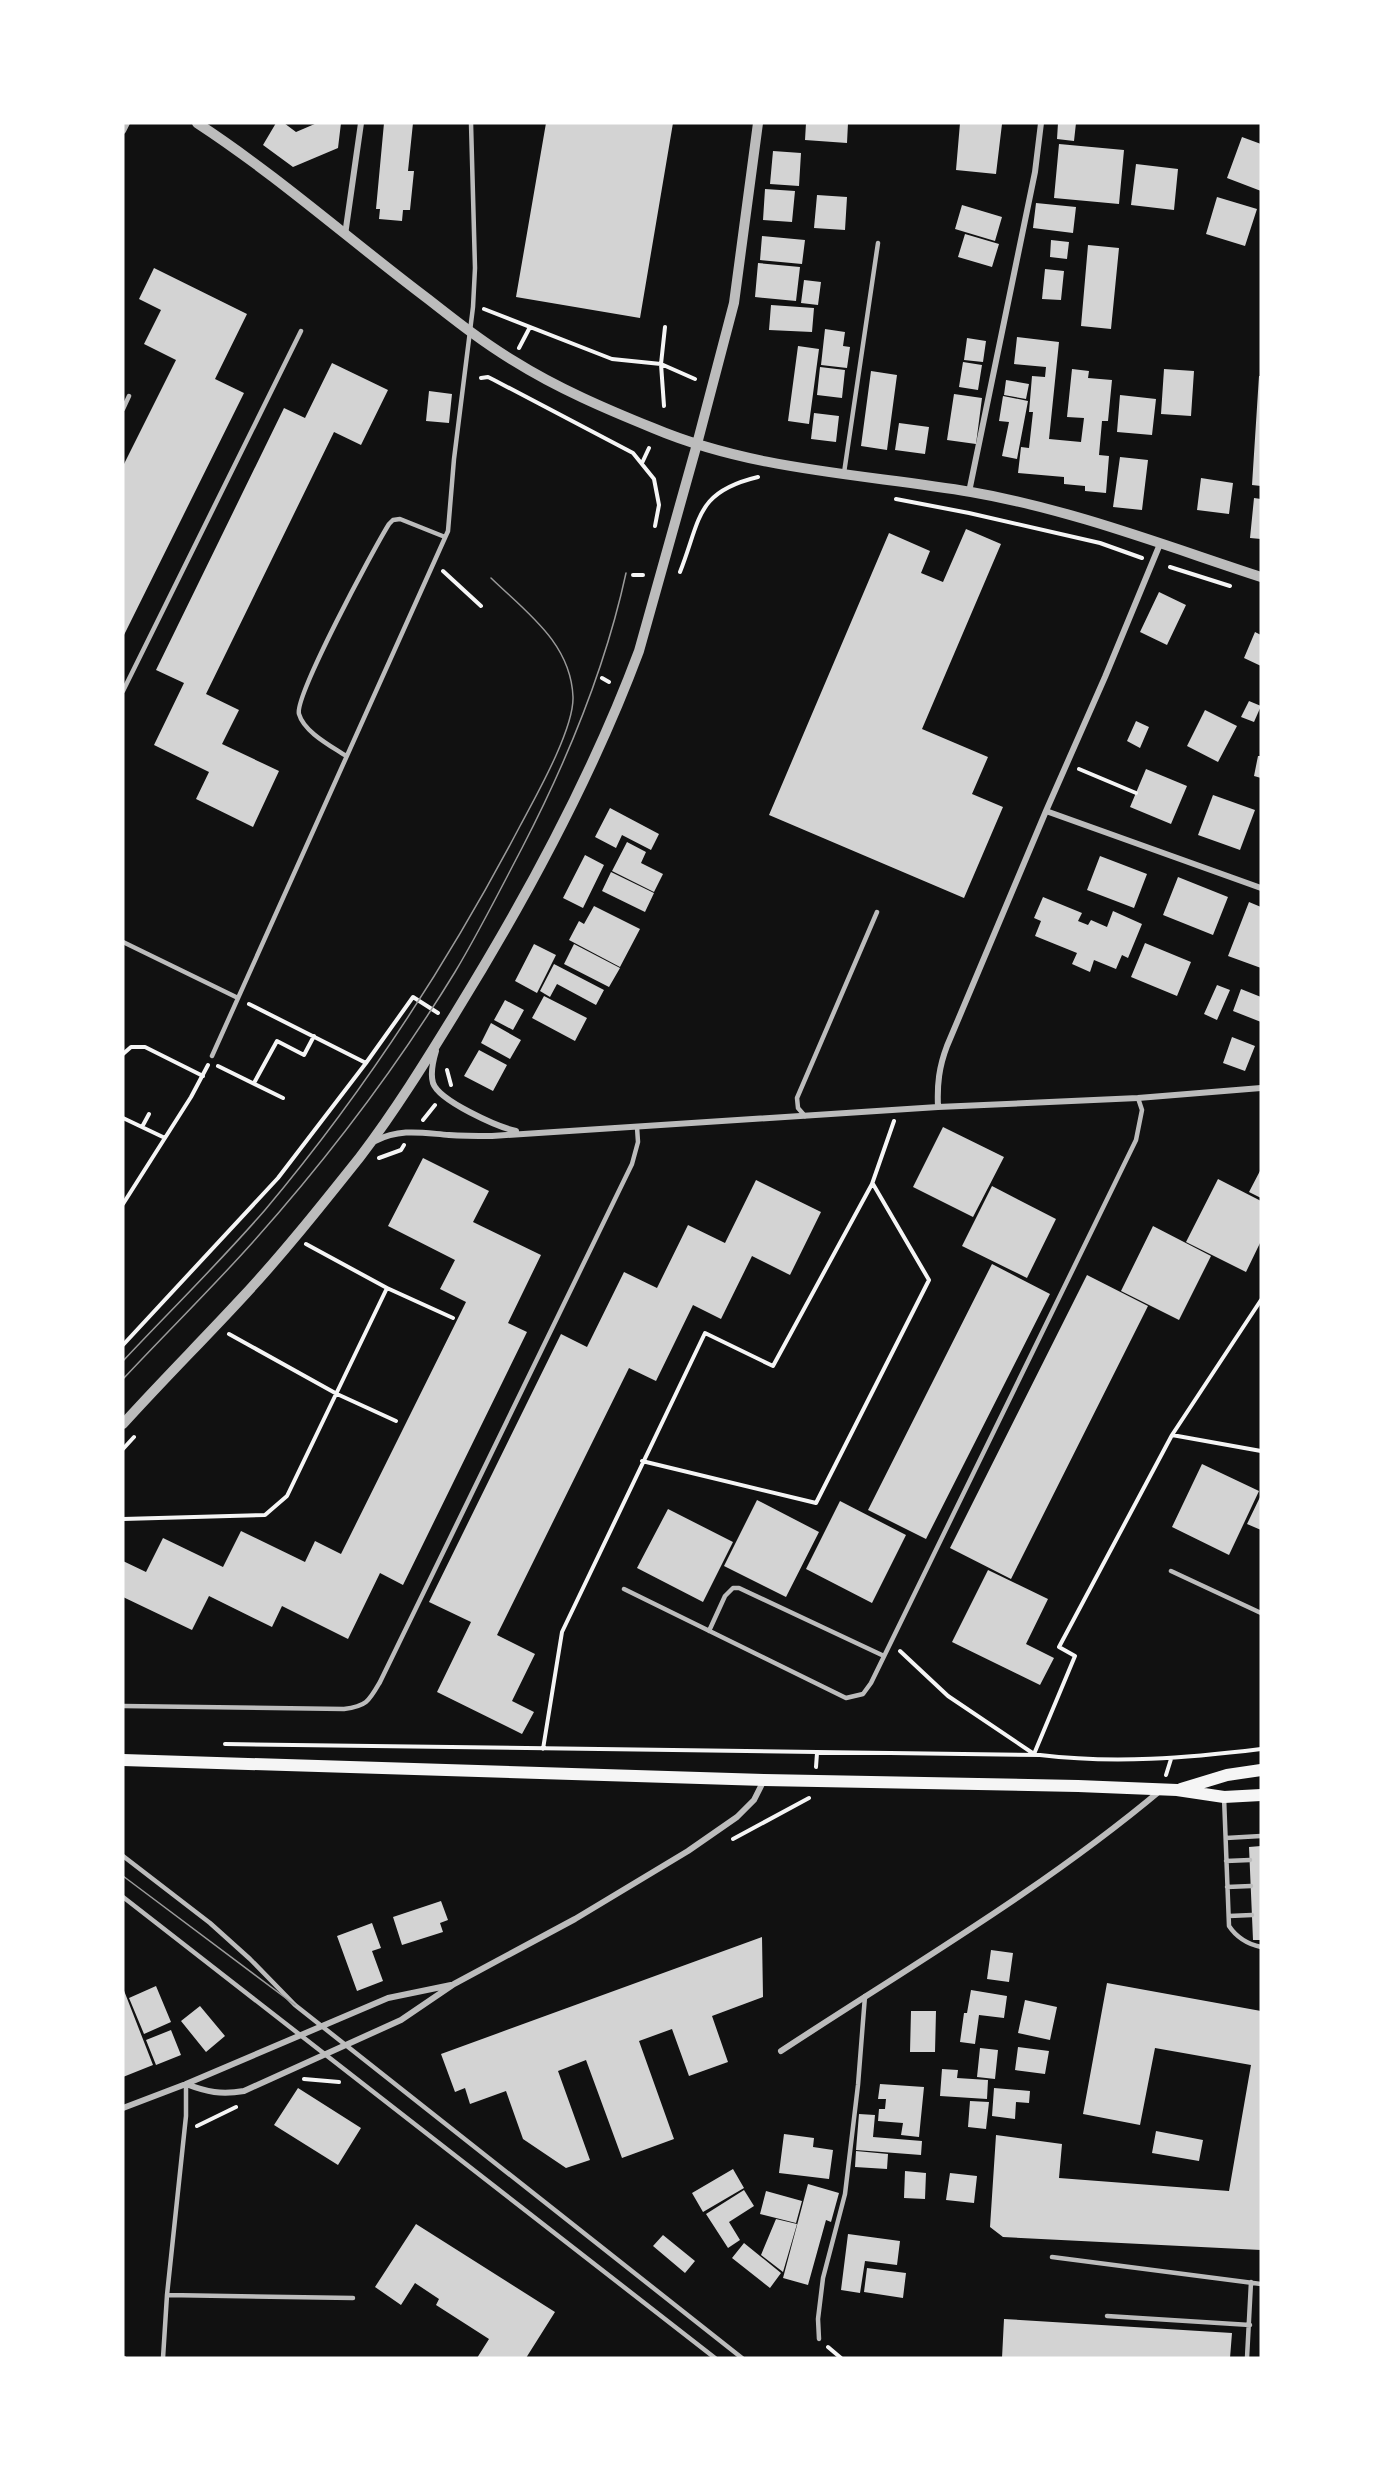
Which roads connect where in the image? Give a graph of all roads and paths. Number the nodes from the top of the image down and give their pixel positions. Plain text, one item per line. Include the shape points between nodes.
1 (127, 123) edge
2 (197, 123) edge
3 (361, 123) edge
4 (471, 123) edge
5 (758, 123) edge
6 (1041, 123) edge
7 (123, 131) edge
8 (345, 235) junction
9 (878, 243) dead end
10 (480, 308) dead end
11 (530, 327) junction
12 (665, 327) dead end
13 (300, 332) dead end
14 (471, 332) junction
15 (518, 350) dead end
16 (661, 364) junction
17 (506, 373) dead end
18 (481, 378) dead end
19 (695, 379) dead end
20 (500, 383) junction
21 (129, 396) dead end
22 (664, 406) dead end
23 (123, 409) edge
24 (698, 444) junction
25 (648, 448) dead end
26 (642, 463) junction
27 (763, 476) dead end
28 (844, 476) junction
29 (969, 492) junction
30 (890, 498) dead end
31 (445, 537) junction
32 (653, 537) dead end
33 (1160, 544) junction
34 (1142, 559) dead end
35 (434, 562) junction
36 (646, 566) dead end
37 (1170, 567) dead end
38 (679, 574) dead end
39 (633, 575) dead end
40 (643, 575) junction
41 (1261, 577) edge
42 (641, 581) dead end
43 (1233, 587) dead end
44 (481, 606) dead end
45 (613, 672) dead end
46 (602, 678) dead end
47 (609, 682) junction
48 (123, 691) edge
49 (606, 692) dead end
50 (346, 756) junction
51 (1067, 764) junction
52 (1136, 793) dead end
53 (1046, 811) junction
54 (1261, 888) edge
55 (877, 912) dead end
56 (123, 942) edge
57 (238, 998) junction
58 (446, 1005) dead end
59 (314, 1036) junction
60 (440, 1038) junction
61 (123, 1054) edge
62 (212, 1056) dead end
63 (366, 1063) junction
64 (203, 1076) junction
65 (254, 1083) junction
66 (1261, 1088) edge
67 (283, 1098) dead end
68 (1138, 1098) junction
69 (938, 1107) junction
70 (898, 1109) junction
71 (149, 1114) dead end
72 (805, 1116) junction
73 (123, 1118) edge
74 (142, 1127) junction
75 (637, 1127) junction
76 (520, 1132) junction
77 (165, 1138) junction
78 (369, 1144) junction
79 (872, 1184) junction
80 (123, 1204) edge
81 (305, 1244) dead end
82 (387, 1288) junction
83 (1261, 1300) edge
84 (161, 1305) junction
85 (165, 1309) dead end
86 (453, 1318) dead end
87 (228, 1334) dead end
88 (123, 1345) edge
89 (337, 1394) junction
90 (396, 1421) dead end
91 (123, 1424) edge
92 (1172, 1435) junction
93 (1261, 1451) edge
94 (642, 1461) junction
95 (123, 1519) edge
96 (1171, 1571) dead end
97 (624, 1589) dead end
98 (1261, 1613) edge
99 (709, 1631) junction
100 (890, 1643) junction
101 (884, 1656) junction
102 (123, 1707) edge
103 (216, 1744) dead end
104 (543, 1749) junction
105 (1261, 1749) edge
106 (1034, 1754) junction
107 (1040, 1755) junction
108 (123, 1760) edge
109 (1261, 1770) edge
110 (764, 1780) junction
111 (1161, 1789) junction
112 (1177, 1790) junction
113 (1261, 1795) edge
114 (1224, 1797) junction
115 (1261, 1836) edge
116 (1226, 1838) junction
117 (123, 1856) edge
118 (1250, 1860) dead end
119 (1226, 1861) junction
120 (1251, 1886) dead end
121 (1227, 1887) junction
122 (123, 1897) edge
123 (1252, 1915) dead end
124 (1229, 1916) junction
125 (1261, 1947) edge
126 (454, 1984) junction
127 (865, 1996) junction
128 (781, 2051) dead end
129 (295, 2078) dead end
130 (342, 2082) dead end
131 (186, 2084) junction
132 (123, 2108) edge
133 (1052, 2258) dead end
134 (1251, 2282) junction
135 (1261, 2284) edge
136 (167, 2295) junction
137 (353, 2298) dead end
138 (1107, 2316) dead end
139 (1250, 2325) junction
140 (819, 2339) dead end
141 (163, 2358) edge
142 (715, 2358) edge
143 (742, 2358) edge
144 (1247, 2358) edge

1 - 7 street
2 - 8 street
3 - 8 street
4 - 14 lane via 475,268
5 - 24 street via 734,303
6 - 29 street via 1035,172
8 - 14 street
9 - 28 lane
10 - 11 path
11 - 15 path
11 - 16 path via 612,359
12 - 16 path
13 - 48 lane
14 - 24 street via 547,379 634,420
14 - 31 lane
16 - 19 path
16 - 22 path
17 - 20 path
18 - 20 path
20 - 26 path via 633,453
21 - 23 lane
24 - 28 street via 747,459
24 - 60 street via 626,686 544,859
25 - 26 path
26 - 32 path via 654,479 659,505
27 - 38 path via 734,483 719,491 705,506
28 - 29 street
29 - 33 street via 1074,517
30 - 34 path via 1100,543
31 - 35 lane
31 - 50 lane via 400,519 393,520 312,673 299,706 301,720
33 - 41 street
33 - 51 street
35 - 44 path
35 - 50 lane
36 - 40 path
37 - 43 path
39 - 40 path
40 - 42 path
45 - 47 path
46 - 47 path
47 - 49 path
50 - 57 lane
51 - 52 path
51 - 53 street
53 - 54 street
53 - 69 street via 939,1065
55 - 72 lane via 797,1098 798,1108
56 - 57 lane
57 - 59 path
57 - 62 lane
58 - 63 path via 440,1015 413,997
59 - 63 path
59 - 65 path via 304,1055 277,1041
60 - 76 street via 432,1064 436,1089 465,1108
60 - 78 street
61 - 64 path via 131,1047 145,1047
63 - 84 path via 278,1178
64 - 65 path via 210,1061
64 - 77 path
65 - 67 path
66 - 68 street
68 - 69 street
68 - 100 lane via 1142,1110 1136,1140
69 - 70 street
70 - 72 street
70 - 79 path
71 - 74 path
72 - 75 street
73 - 74 path
74 - 77 path
75 - 76 street
75 - 102 lane via 632,1164 366,1704 344,1708
76 - 78 street via 466,1137 415,1131 396,1133
77 - 80 path
78 - 91 street via 241,1299
79 - 94 path via 773,1366 705,1333
79 - 94 path via 929,1280 816,1503
81 - 82 path
82 - 86 path
82 - 89 path
83 - 92 path
84 - 85 path
84 - 88 path
87 - 89 path
89 - 90 path
89 - 95 path via 287,1496 265,1515
92 - 93 path
92 - 106 path via 1059,1647 1075,1656
94 - 104 path via 562,1632
96 - 98 lane
97 - 99 lane
99 - 101 lane via 846,1698 863,1694
99 - 101 lane via 725,1596 739,1588
100 - 101 lane
100 - 106 path via 948,1696
103 - 104 path
104 - 107 path
105 - 107 path via 1122,1761
106 - 107 path
108 - 110 main road
109 - 112 main road via 1227,1775
110 - 111 main road
110 - 126 street via 748,1807 688,1851 575,1919
111 - 112 main road
111 - 127 street via 1125,1820 995,1913
112 - 114 main road
113 - 114 main road
114 - 116 lane
115 - 116 lane
116 - 119 lane
117 - 143 lane via 210,1923 295,2006
118 - 119 lane
119 - 121 lane
120 - 121 lane
121 - 124 lane
122 - 142 lane
123 - 124 lane
124 - 125 lane via 1234,1934
126 - 131 street via 388,1998
126 - 131 street via 401,2020 244,2091 210,2093
127 - 128 street
127 - 140 lane via 844,2194 822,2278
129 - 130 path
131 - 132 street
131 - 136 lane
133 - 134 lane
134 - 135 lane
134 - 139 lane
136 - 137 lane
136 - 141 lane
138 - 139 lane
139 - 144 lane

